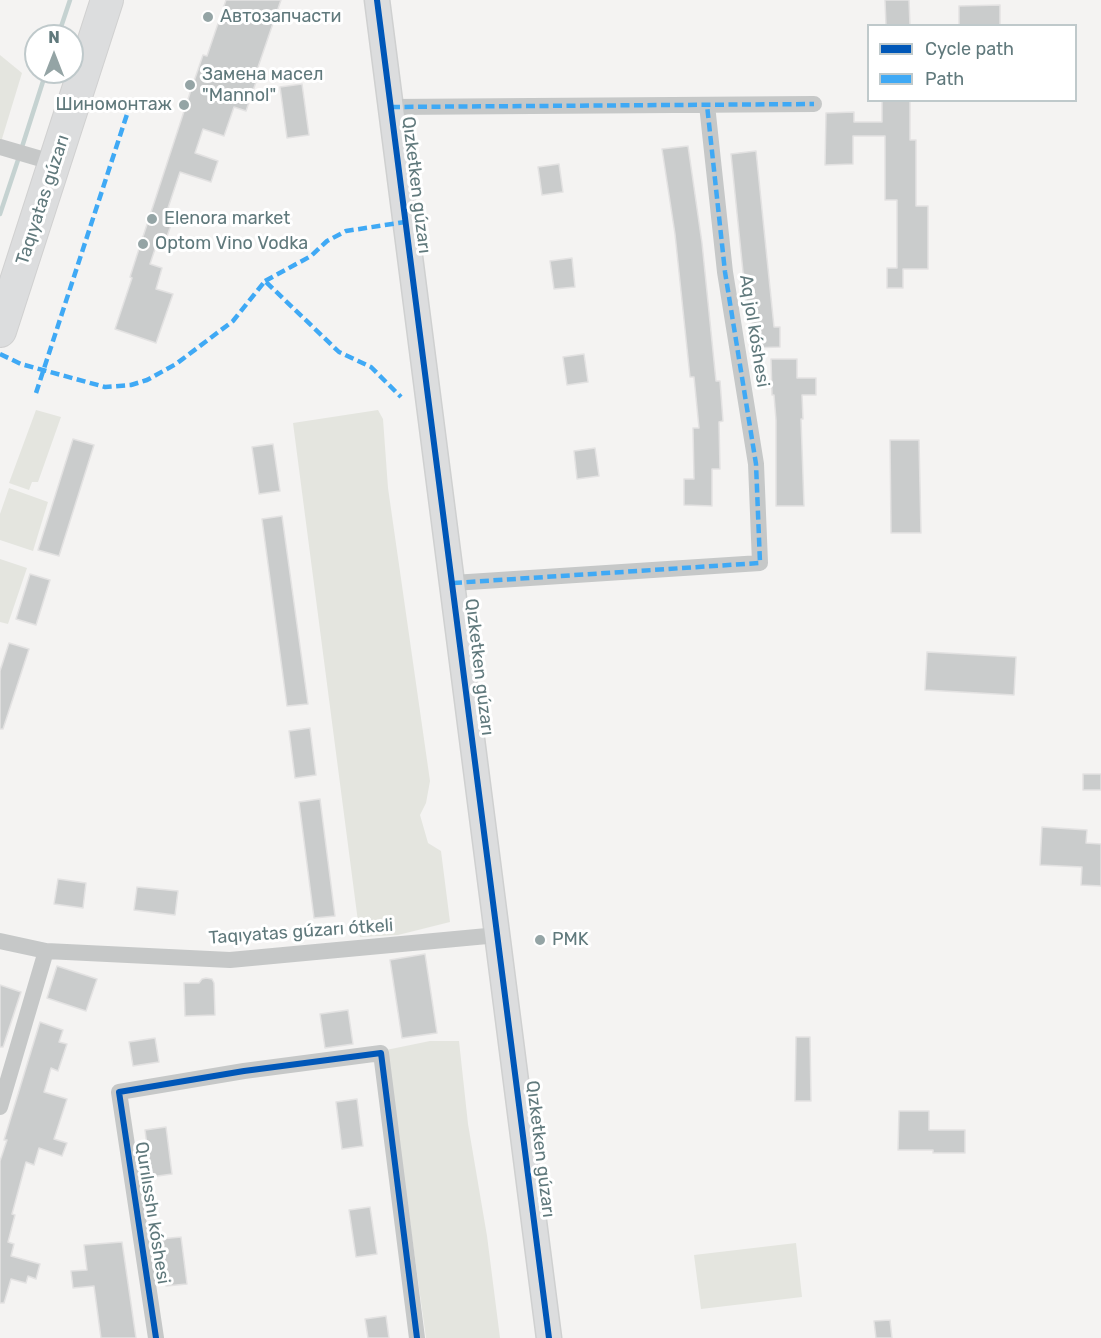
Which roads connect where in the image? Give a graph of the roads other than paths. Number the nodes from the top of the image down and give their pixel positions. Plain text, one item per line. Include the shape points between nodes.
1 (108, 0) edge
2 (377, 0) edge
3 (814, 104) dead end
4 (707, 105) junction
5 (391, 107) junction
6 (0, 147) edge
7 (55, 163) junction
8 (0, 331) edge
9 (453, 583) junction
10 (498, 935) junction
11 (0, 941) edge
12 (46, 951) junction
13 (0, 1107) edge
14 (156, 1338) edge
15 (417, 1338) edge
16 (549, 1338) edge

1 - 7 highway, Taqıyatas gúzarı
2 - 5 street, Qızketken gúzarı
3 - 4 street
4 - 5 street
4 - 9 street, Aq jol kóshesi via 725,272 756,464 760,563
5 - 9 street, Qızketken gúzarı
6 - 7 street
7 - 8 highway, Taqıyatas gúzarı
9 - 10 street, Qızketken gúzarı
10 - 12 street, Taqıyatas gúzarı ótkeli via 230,960
10 - 16 street, Qızketken gúzarı
11 - 12 street, Taqıyatas gúzarı ótkeli
12 - 13 street
14 - 15 street, Qurılısshı kóshesi via 119,1092 381,1053

